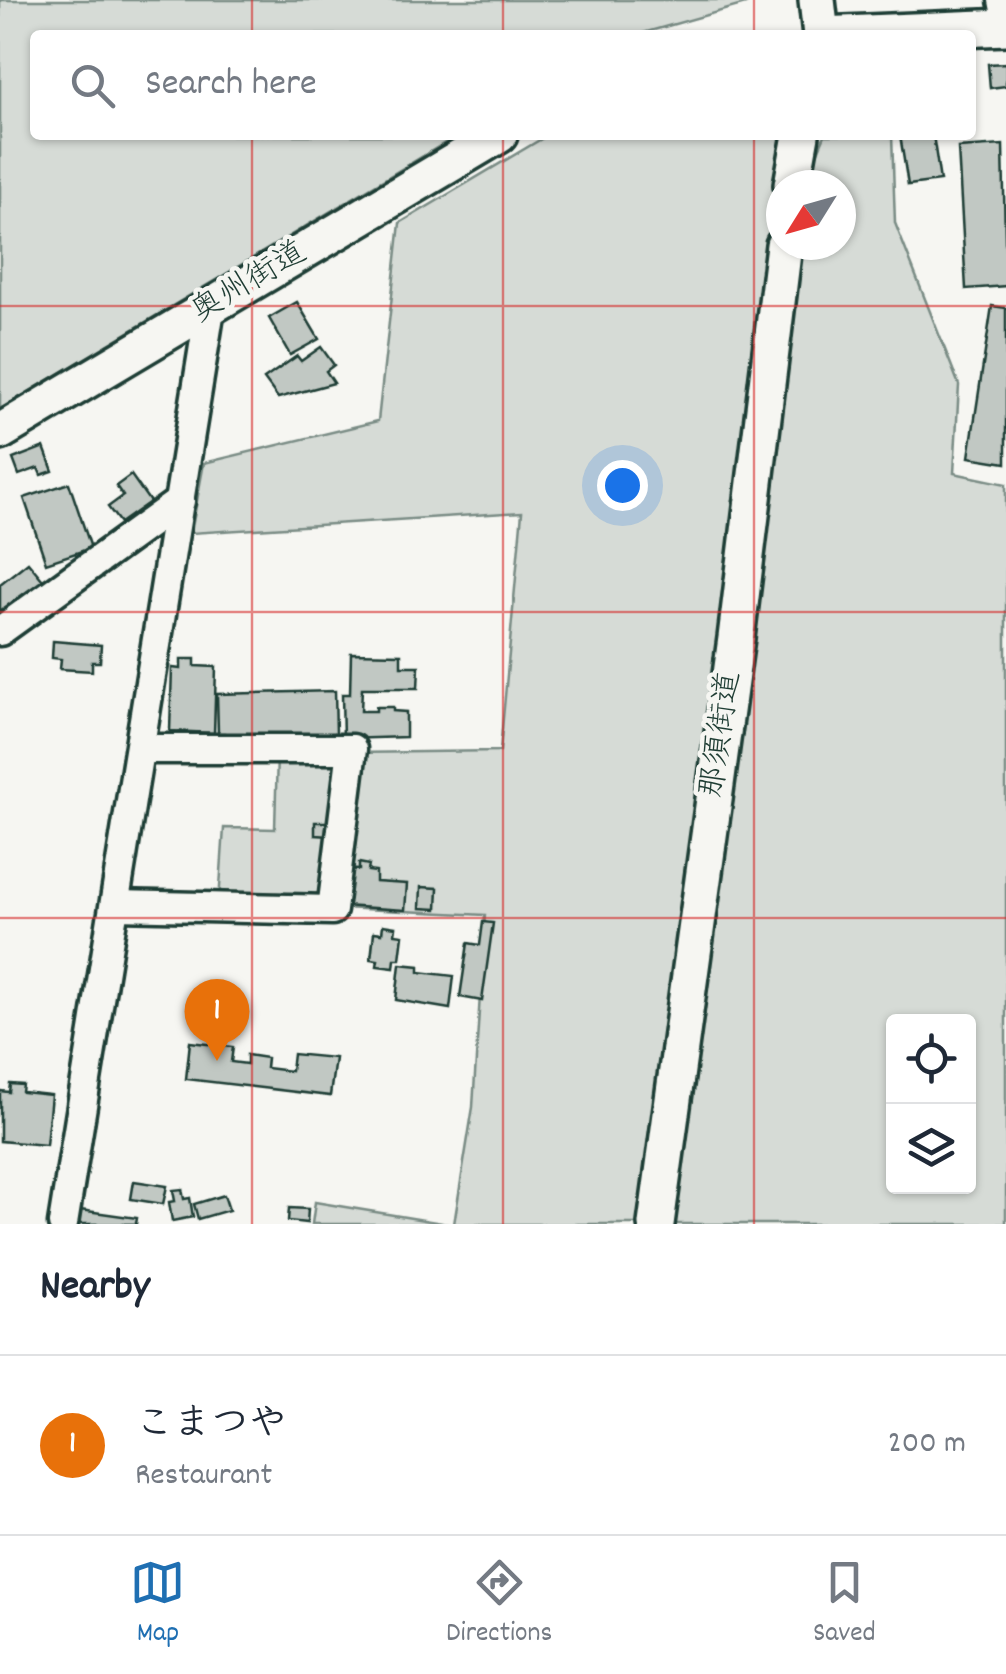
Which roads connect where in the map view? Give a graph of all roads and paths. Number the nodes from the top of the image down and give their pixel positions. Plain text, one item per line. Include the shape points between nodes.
1 (817, 0) edge
2 (1003, 0) edge
3 (1006, 16) edge
4 (1006, 27) edge
5 (820, 30) edge
6 (937, 30) edge
7 (491, 140) edge
8 (801, 140) edge
9 (795, 170) edge
10 (782, 260) edge
11 (210, 310) junction
12 (0, 432) edge
13 (180, 501) junction
14 (0, 632) edge
15 (140, 748) junction
16 (116, 905) junction
17 (63, 1224) edge
18 (656, 1224) edge

1 - 5 main road
2 - 3 street
4 - 6 main road
7 - 11 main road, 奥州街道
8 - 9 main road
10 - 18 main road, 那須街道
11 - 12 main road, 奥州街道
11 - 13 street
13 - 14 street
13 - 15 street
15 - 16 street
15 - 16 street via 352,749 332,910
16 - 17 street

